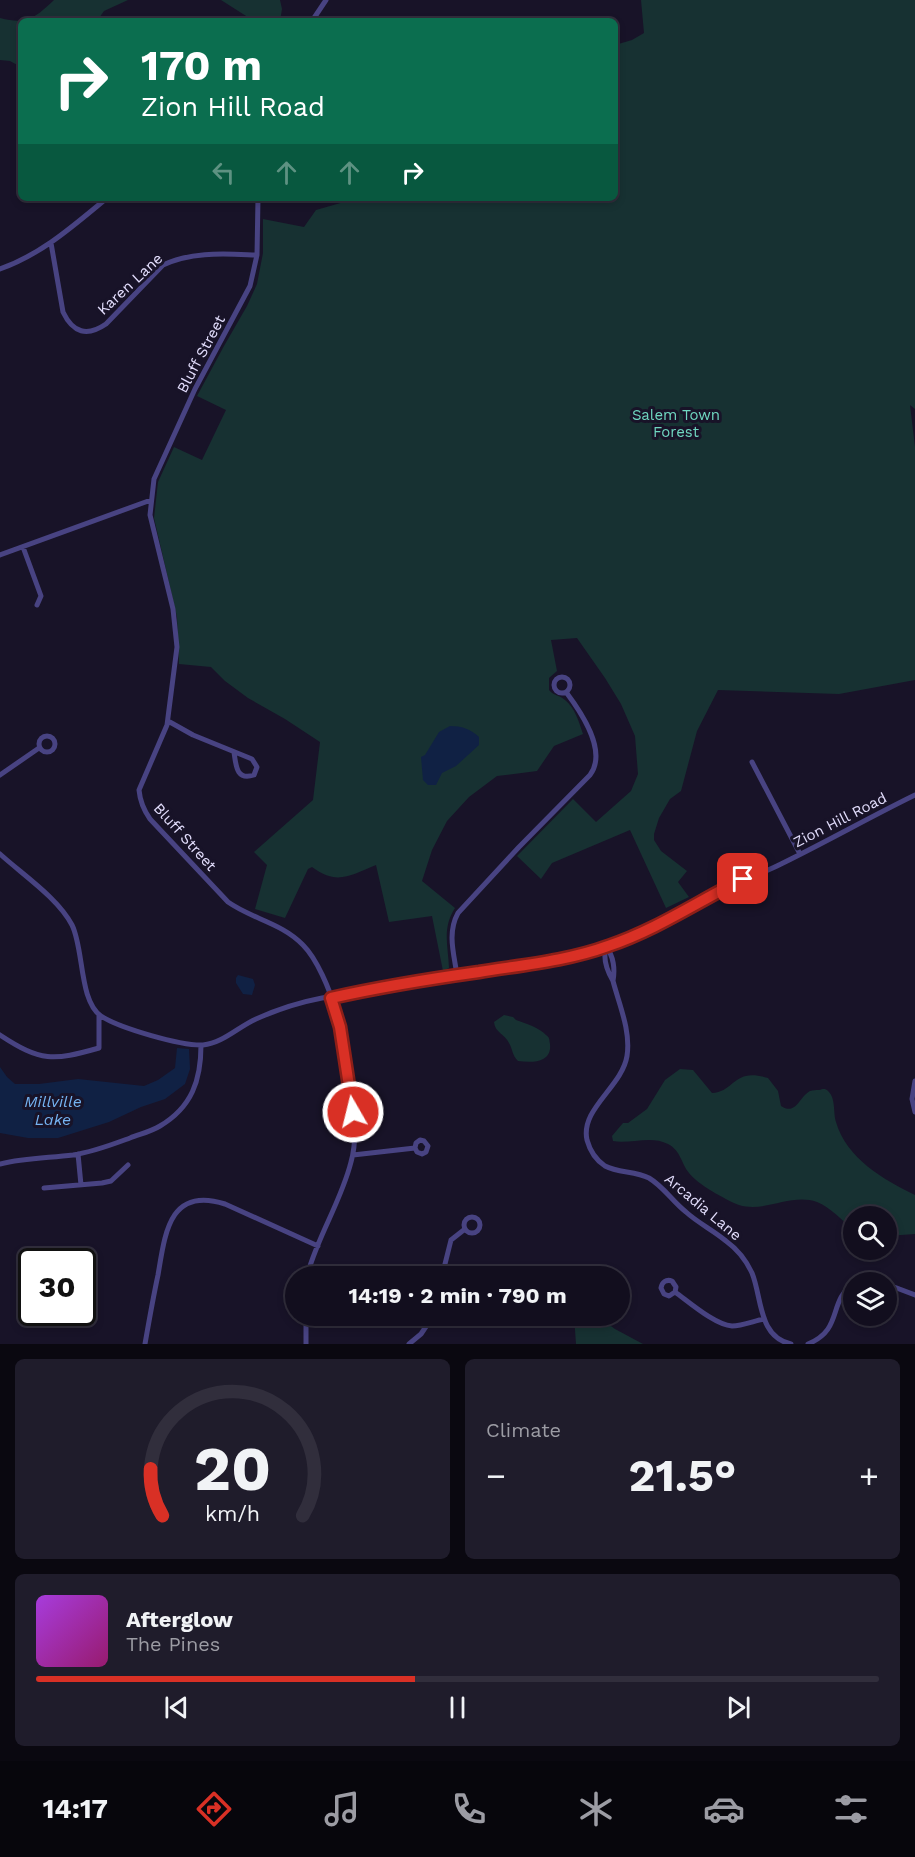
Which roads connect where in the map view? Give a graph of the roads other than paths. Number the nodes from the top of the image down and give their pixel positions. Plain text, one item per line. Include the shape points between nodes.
1 (326, 0) edge
2 (314, 18) edge
3 (102, 201) edge
4 (258, 201) edge
5 (51, 243) junction
6 (257, 255) junction
7 (0, 269) edge
8 (150, 500) junction
9 (24, 547) junction
10 (0, 555) edge
11 (37, 605) dead end
12 (566, 692) dead end
13 (168, 721) junction
14 (39, 748) dead end
15 (234, 752) junction
16 (752, 762) dead end
17 (0, 775) edge
18 (915, 795) edge
19 (0, 854) edge
20 (800, 854) junction
21 (606, 947) junction
22 (457, 975) junction
23 (331, 998) junction
24 (99, 1015) junction
25 (0, 1035) edge
26 (201, 1045) junction
27 (915, 1081) edge
28 (915, 1112) edge
29 (415, 1148) dead end
30 (78, 1154) junction
31 (353, 1155) junction
32 (0, 1164) edge
33 (128, 1165) dead end
34 (81, 1185) junction
35 (44, 1188) dead end
36 (465, 1228) dead end
37 (318, 1246) junction
38 (311, 1266) edge
39 (444, 1266) edge
40 (897, 1288) edge
41 (675, 1292) dead end
42 (843, 1293) edge
43 (915, 1295) edge
44 (764, 1319) junction
45 (306, 1326) edge
46 (426, 1326) edge
47 (145, 1344) edge
48 (306, 1344) edge
49 (409, 1344) edge
50 (791, 1344) edge
51 (808, 1344) edge

1 - 2 street
3 - 5 street
4 - 6 street, Bluff Street
5 - 6 street, Karen Lane via 63,312 76,329 86,332 106,324 173,260 195,255
5 - 7 street
6 - 8 street, Bluff Street via 245,296 190,399 156,474
8 - 9 street
8 - 13 street, Bluff Street via 151,525 175,620 177,647
9 - 10 street
9 - 11 street via 40,596
12 - 22 street via 586,722 597,755 596,766 458,913 451,934
13 - 15 street
13 - 23 street, Bluff Street via 139,790 144,810 228,902 292,935 304,946
14 - 17 street
15 - 15 street via 255,762 254,776 240,776
16 - 20 street
18 - 20 street, Zion Hill Road
19 - 24 street via 65,913 78,942 88,996
20 - 21 street, Zion Hill Road via 708,896 641,935
21 - 22 street, Zion Hill Road via 566,958
21 - 44 street, Arcadia Lane via 609,974 626,1031 627,1056 617,1080 588,1120 586,1135 590,1149 605,1166 635,1173 659,1185 684,1210 734,1247 752,1273
22 - 23 street, Zion Hill Road
23 - 26 street, Zion Hill Road via 268,1014 218,1041
23 - 31 street, Bluff Street via 340,1027 351,1099
24 - 25 street via 99,1048 71,1056 42,1057 22,1050
24 - 26 street via 166,1039
26 - 30 street via 195,1087 168,1120 149,1131
27 - 28 street
29 - 31 street
30 - 32 street
30 - 34 street
31 - 37 street, Bluff Street
33 - 34 street via 111,1181
34 - 35 street
36 - 39 street via 451,1240
37 - 38 street, Bluff Street
37 - 47 street via 210,1199 184,1205 166,1231
40 - 43 street
41 - 44 street via 726,1325
42 - 51 street via 826,1334
44 - 50 street, Arcadia Lane via 776,1338
45 - 48 street
46 - 49 street

